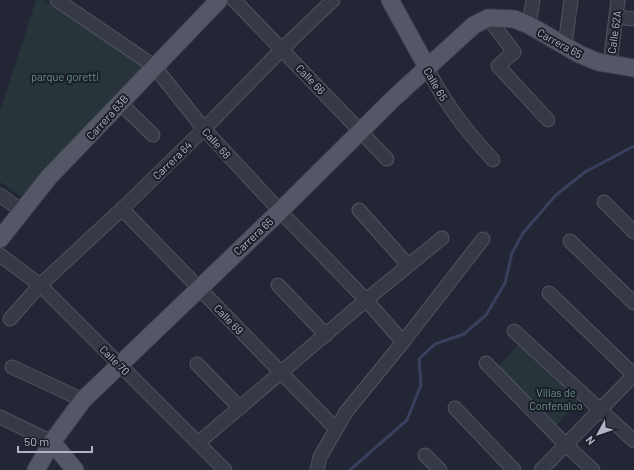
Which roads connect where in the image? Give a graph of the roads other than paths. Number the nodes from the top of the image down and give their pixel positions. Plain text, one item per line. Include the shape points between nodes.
1 (57, 0) edge
2 (219, 0) edge
3 (234, 0) edge
4 (333, 0) edge
5 (390, 0) edge
6 (533, 0) edge
7 (571, 0) edge
8 (618, 0) edge
9 (616, 17) junction
10 (488, 18) junction
11 (634, 20) edge
12 (530, 25) junction
13 (565, 45) junction
14 (282, 49) junction
15 (610, 64) junction
16 (154, 66) junction
17 (427, 67) junction
18 (634, 68) edge
19 (119, 102) junction
20 (548, 120) dead end
21 (204, 129) junction
22 (360, 132) junction
23 (153, 135) dead end
24 (387, 159) dead end
25 (493, 160) dead end
26 (0, 194) edge
27 (604, 202) dead end
28 (122, 209) junction
29 (359, 210) dead end
30 (22, 211) junction
31 (280, 211) junction
32 (634, 232) edge
33 (442, 238) dead end
34 (0, 239) edge
35 (483, 240) dead end
36 (570, 241) dead end
37 (0, 255) edge
38 (408, 265) junction
39 (40, 285) junction
40 (278, 285) dead end
41 (199, 288) junction
42 (549, 293) dead end
43 (366, 300) junction
44 (634, 302) edge
45 (10, 319) dead end
46 (514, 331) dead end
47 (326, 335) junction
48 (403, 342) junction
49 (486, 363) dead end
50 (119, 364) junction
51 (197, 364) dead end
52 (12, 367) dead end
53 (282, 373) junction
54 (634, 375) edge
55 (83, 400) junction
56 (240, 408) junction
57 (454, 408) dead end
58 (600, 410) junction
59 (0, 418) edge
60 (336, 429) junction
61 (634, 441) edge
62 (52, 442) junction
63 (198, 444) junction
64 (566, 445) junction
65 (425, 455) dead end
66 (36, 470) edge
67 (75, 470) edge
68 (225, 470) edge
69 (316, 470) edge
70 (440, 470) edge
71 (514, 470) edge
72 (541, 470) edge
73 (593, 470) edge

1 - 16 street, Calle 68
2 - 16 main road, Carrera 63B
3 - 14 street, Calle 66
4 - 14 street, Carrera 64
5 - 17 main road, Calle 65
6 - 12 street
7 - 13 street
8 - 9 street, Calle 62A
9 - 11 street
9 - 15 street, Calle 62A
10 - 12 main road, Carrera 65 via 514,19
10 - 17 main road, Carrera 65 via 474,25
10 - 20 street via 514,52 498,66
12 - 13 main road, Carrera 65
13 - 15 main road, Carrera 65 via 579,54
14 - 21 street, Carrera 64
14 - 22 street, Calle 66
15 - 18 main road, Carrera 65
16 - 19 main road, Carrera 63B
16 - 21 street, Calle 68
17 - 22 main road, Carrera 65
17 - 25 street, Calle 65 via 435,86 473,139
19 - 23 street
19 - 30 main road, Carrera 63B via 49,177
21 - 28 street, Carrera 64
21 - 31 street, Calle 68
22 - 24 street, Calle 66
22 - 31 main road, Carrera 65
26 - 30 street
27 - 32 street
28 - 39 street, Carrera 64
28 - 41 street, Calle 69
29 - 38 street
30 - 34 main road, Carrera 63B
31 - 41 main road, Carrera 65
31 - 43 street, Calle 68
33 - 38 street
35 - 48 street
36 - 44 street
37 - 39 street, Calle 70
38 - 43 street
39 - 45 street, Carrera 64
39 - 50 street, Calle 70
40 - 47 street
41 - 50 main road, Carrera 65
41 - 53 street, Calle 69
42 - 54 street
43 - 47 street
43 - 48 street, Calle 68
46 - 58 street
47 - 53 street
48 - 60 street via 346,412
49 - 64 street
50 - 55 main road, Carrera 65
50 - 63 street, Calle 70
51 - 56 street
52 - 55 street
53 - 56 street
53 - 60 street, Calle 69
54 - 58 street
55 - 62 main road, Carrera 65
56 - 63 street
57 - 71 street
58 - 61 street
58 - 64 street
59 - 62 street
60 - 69 street via 320,457
62 - 66 main road, Carrera 65
62 - 67 main road
63 - 68 street, Calle 70
64 - 72 street
64 - 73 street
65 - 70 street

